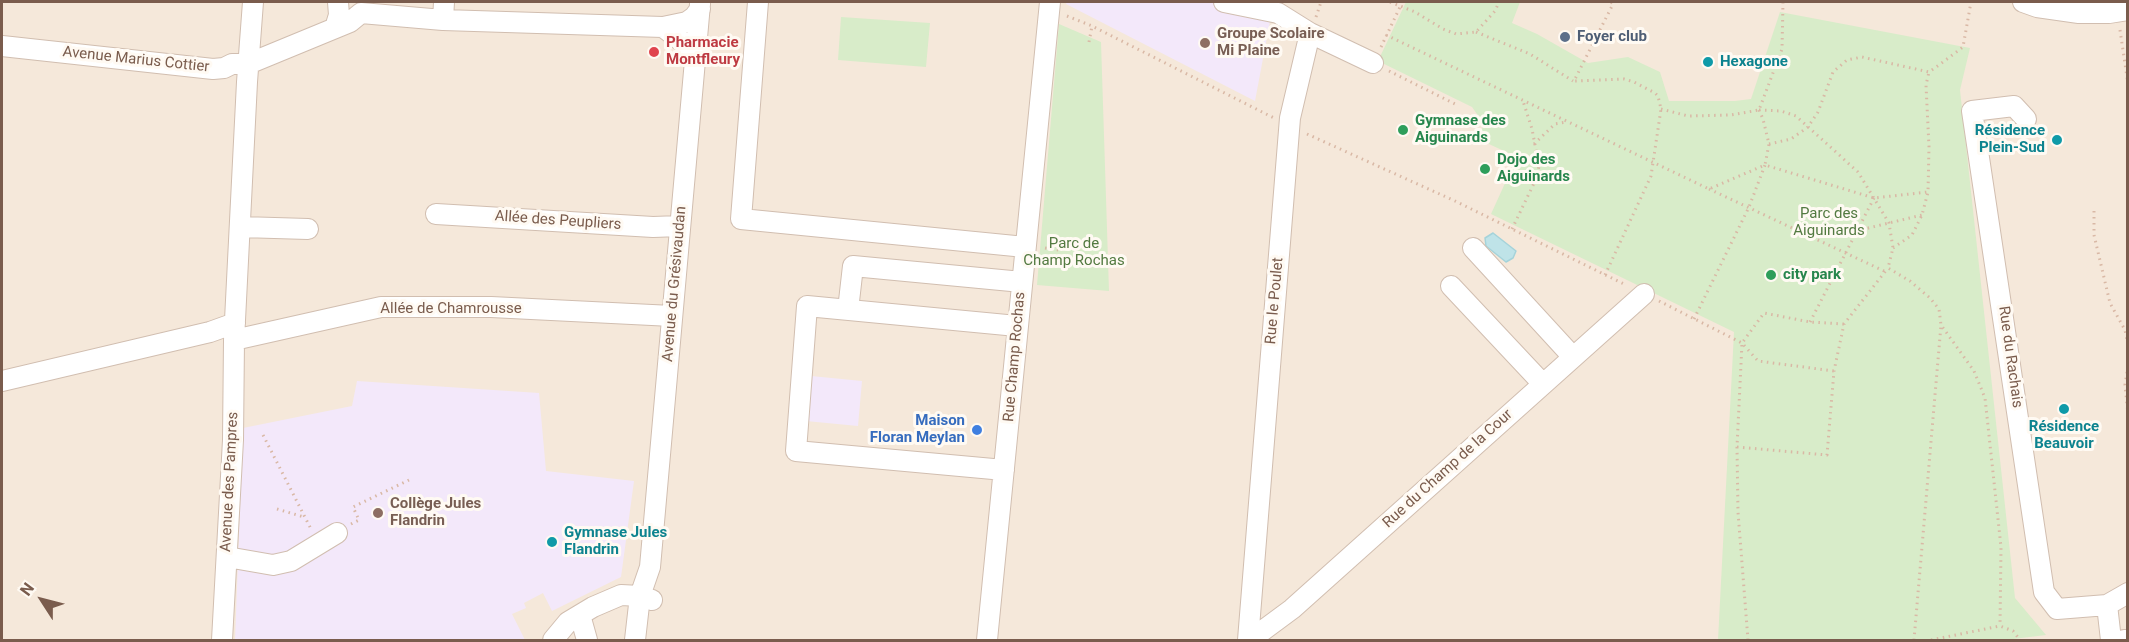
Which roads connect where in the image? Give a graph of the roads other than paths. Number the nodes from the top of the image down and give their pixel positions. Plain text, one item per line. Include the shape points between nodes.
1 (253, 2) edge
2 (338, 2) edge
3 (342, 2) edge
4 (758, 2) edge
5 (1224, 2) edge
6 (2023, 2) edge
7 (700, 5) edge
8 (1049, 6) edge
9 (2122, 10) edge
10 (443, 11) edge
11 (361, 13) junction
12 (663, 27) junction
13 (335, 28) junction
14 (1310, 33) junction
15 (2, 46) edge
16 (696, 57) junction
17 (1373, 63) road end
18 (248, 64) junction
19 (2026, 119) dead end
20 (436, 214) dead end
21 (680, 226) junction
22 (241, 227) junction
23 (308, 229) dead end
24 (1034, 248) junction
25 (1473, 248) dead end
26 (1022, 282) junction
27 (1451, 286) dead end
28 (1644, 294) dead end
29 (848, 310) junction
30 (672, 316) junction
31 (1017, 326) junction
32 (234, 332) junction
33 (1573, 357) junction
34 (2, 381) edge
35 (1543, 384) junction
36 (1004, 470) junction
37 (338, 533) road end
38 (226, 557) junction
39 (2127, 593) edge
40 (646, 598) junction
41 (2107, 605) junction
42 (580, 615) junction
43 (222, 640) edge
44 (553, 640) edge
45 (587, 640) edge
46 (635, 640) edge
47 (649, 640) edge
48 (987, 640) edge
49 (1249, 640) edge
50 (2111, 640) edge

1 - 18 street, Avenue des Pampres
2 - 13 street
3 - 11 street
4 - 24 street via 741,219
5 - 14 street via 1278,13
6 - 9 street via 2079,13
7 - 12 street via 687,22
7 - 16 street, Avenue du Grésivaudan
8 - 24 street, Rue Champ Rochas
10 - 11 street
10 - 12 street
11 - 13 street, Avenue Marius Cottier
12 - 16 street
13 - 18 street, Avenue Marius Cottier
14 - 17 street
14 - 49 street, Rue le Poulet via 1290,126
15 - 18 street, Avenue Marius Cottier via 213,69
16 - 21 street, Avenue du Grésivaudan
18 - 22 street, Avenue des Pampres
19 - 41 street, Rue du Rachais via 2014,106 1972,111 2044,592 2057,609
20 - 21 street, Allée des Peupliers
21 - 30 street, Avenue du Grésivaudan
22 - 23 street
22 - 32 street, Avenue des Pampres
24 - 26 street, Rue Champ Rochas
25 - 33 street
26 - 29 street via 853,266
26 - 31 street, Rue Champ Rochas
27 - 35 street
28 - 33 street, Rue du Champ de la Cour
29 - 31 street
29 - 36 street via 807,306 796,451
30 - 32 street, Allée de Chamrousse via 491,307 381,307
30 - 40 street, Avenue du Grésivaudan via 650,567 653,580
31 - 36 street, Rue Champ Rochas
32 - 34 street via 210,332
32 - 38 street, Avenue des Pampres
33 - 35 street, Rue du Champ de la Cour
35 - 49 street, Rue du Champ de la Cour via 1292,609
36 - 48 street, Rue Champ Rochas
37 - 38 street via 291,561 273,565
38 - 43 street, Avenue des Pampres
39 - 41 street, Rue du Rachais
40 - 42 street via 621,595
40 - 46 street, Avenue du Grésivaudan
40 - 47 street, Avenue du Grésivaudan
41 - 50 street
42 - 44 street via 568,622
42 - 45 street

